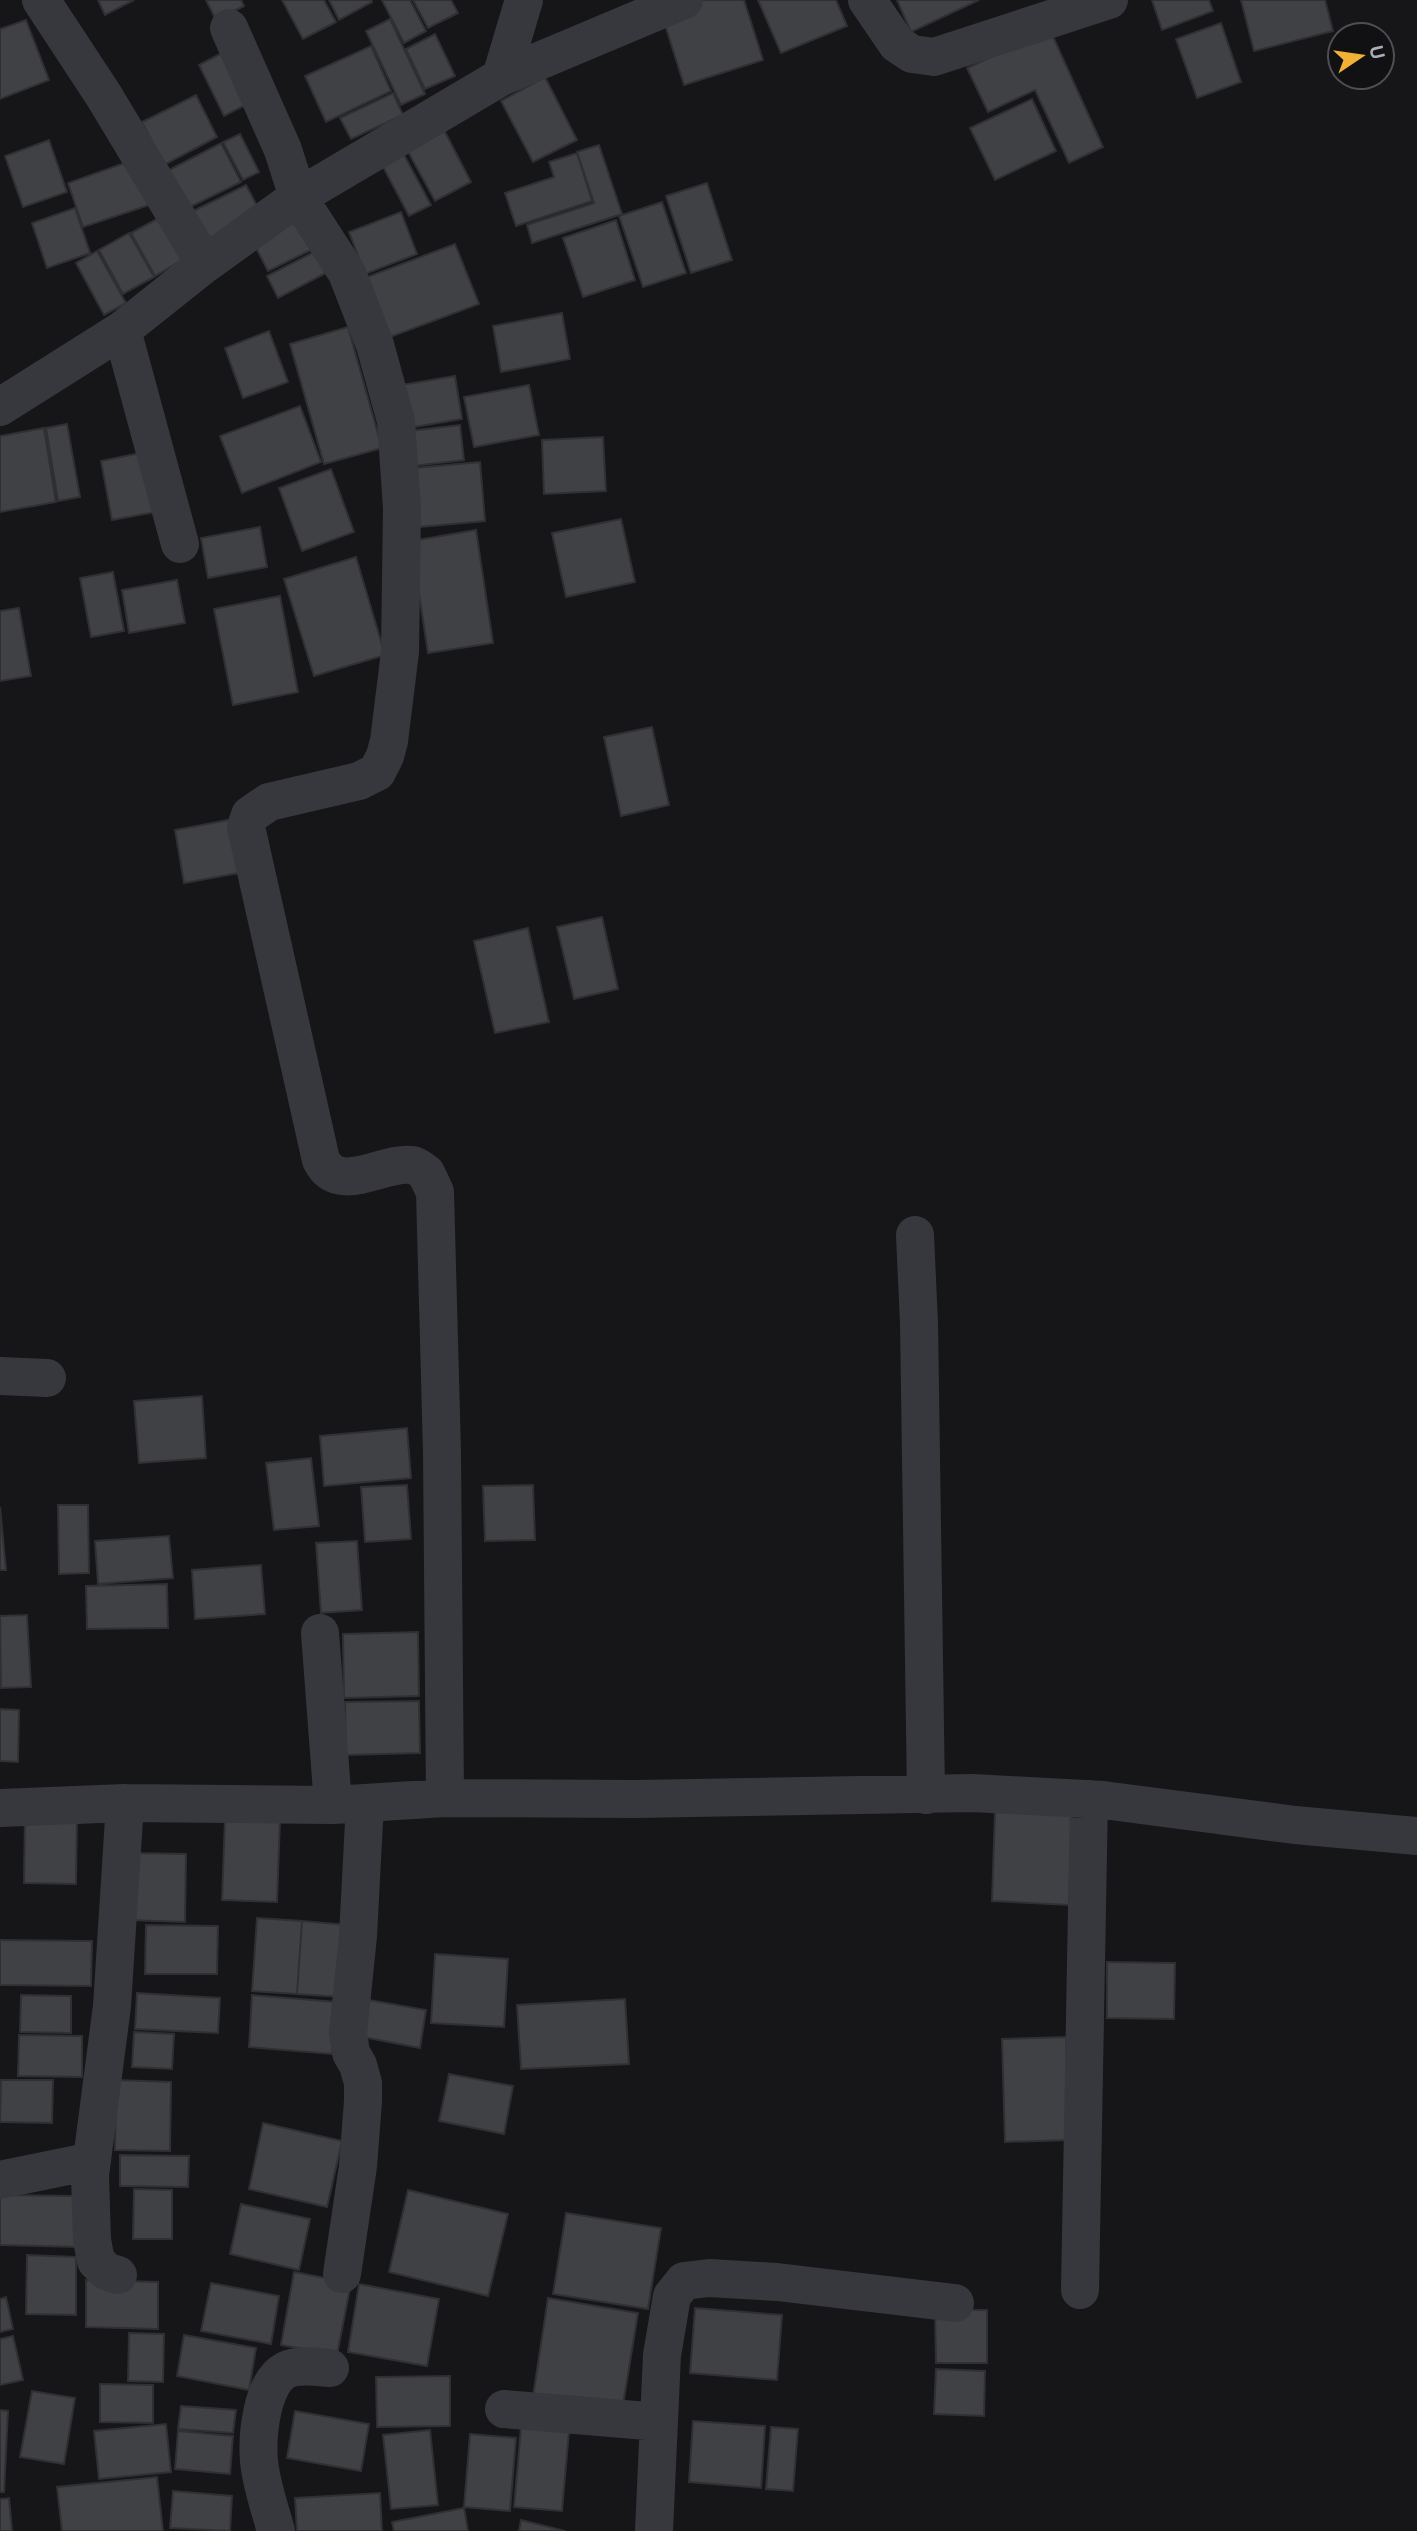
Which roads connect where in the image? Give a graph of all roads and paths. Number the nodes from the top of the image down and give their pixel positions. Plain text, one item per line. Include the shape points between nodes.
1 (41, 0) edge
2 (524, 0) edge
3 (684, 0) edge
4 (867, 0) edge
5 (1110, 0) edge
6 (229, 28) dead end
7 (501, 77) junction
8 (298, 197) junction
9 (205, 264) junction
10 (122, 330) junction
11 (0, 407) edge
12 (180, 544) dead end
13 (915, 1235) dead end
14 (0, 1376) edge
15 (47, 1378) dead end
16 (320, 1633) dead end
17 (926, 1795) junction
18 (444, 1798) junction
19 (1089, 1799) junction
20 (125, 1803) junction
21 (349, 1804) junction
22 (0, 1808) edge
23 (1417, 1836) edge
24 (92, 2161) junction
25 (0, 2180) edge
26 (342, 2274) dead end
27 (118, 2275) dead end
28 (1080, 2290) dead end
29 (956, 2303) dead end
30 (330, 2368) dead end
31 (505, 2409) dead end
32 (659, 2422) junction
33 (276, 2531) edge
34 (654, 2531) edge

1 - 9 street
2 - 7 street
3 - 7 street
4 - 5 street via 897,44 912,54 934,57
6 - 8 street via 283,150
7 - 8 street
8 - 9 street
8 - 18 street via 347,273 375,345 396,421 402,508 400,652 389,741 376,772 359,781 269,802 250,815 246,827 318,1149 327,1171 349,1176 410,1165 426,1173 435,1192
9 - 10 street
10 - 11 street
10 - 12 street
13 - 17 street
14 - 15 street
16 - 21 street
17 - 18 street
17 - 19 street
18 - 21 street
19 - 23 street
19 - 28 street
20 - 21 street
20 - 22 street
20 - 24 street via 112,2006
21 - 26 street via 358,1937 348,2033 363,2082 363,2101
24 - 25 street
24 - 27 street via 96,2261
29 - 32 street via 777,2282 684,2281 672,2296 662,2355
30 - 33 street via 285,2370 269,2389 260,2429 259,2463
31 - 32 street
32 - 34 street

